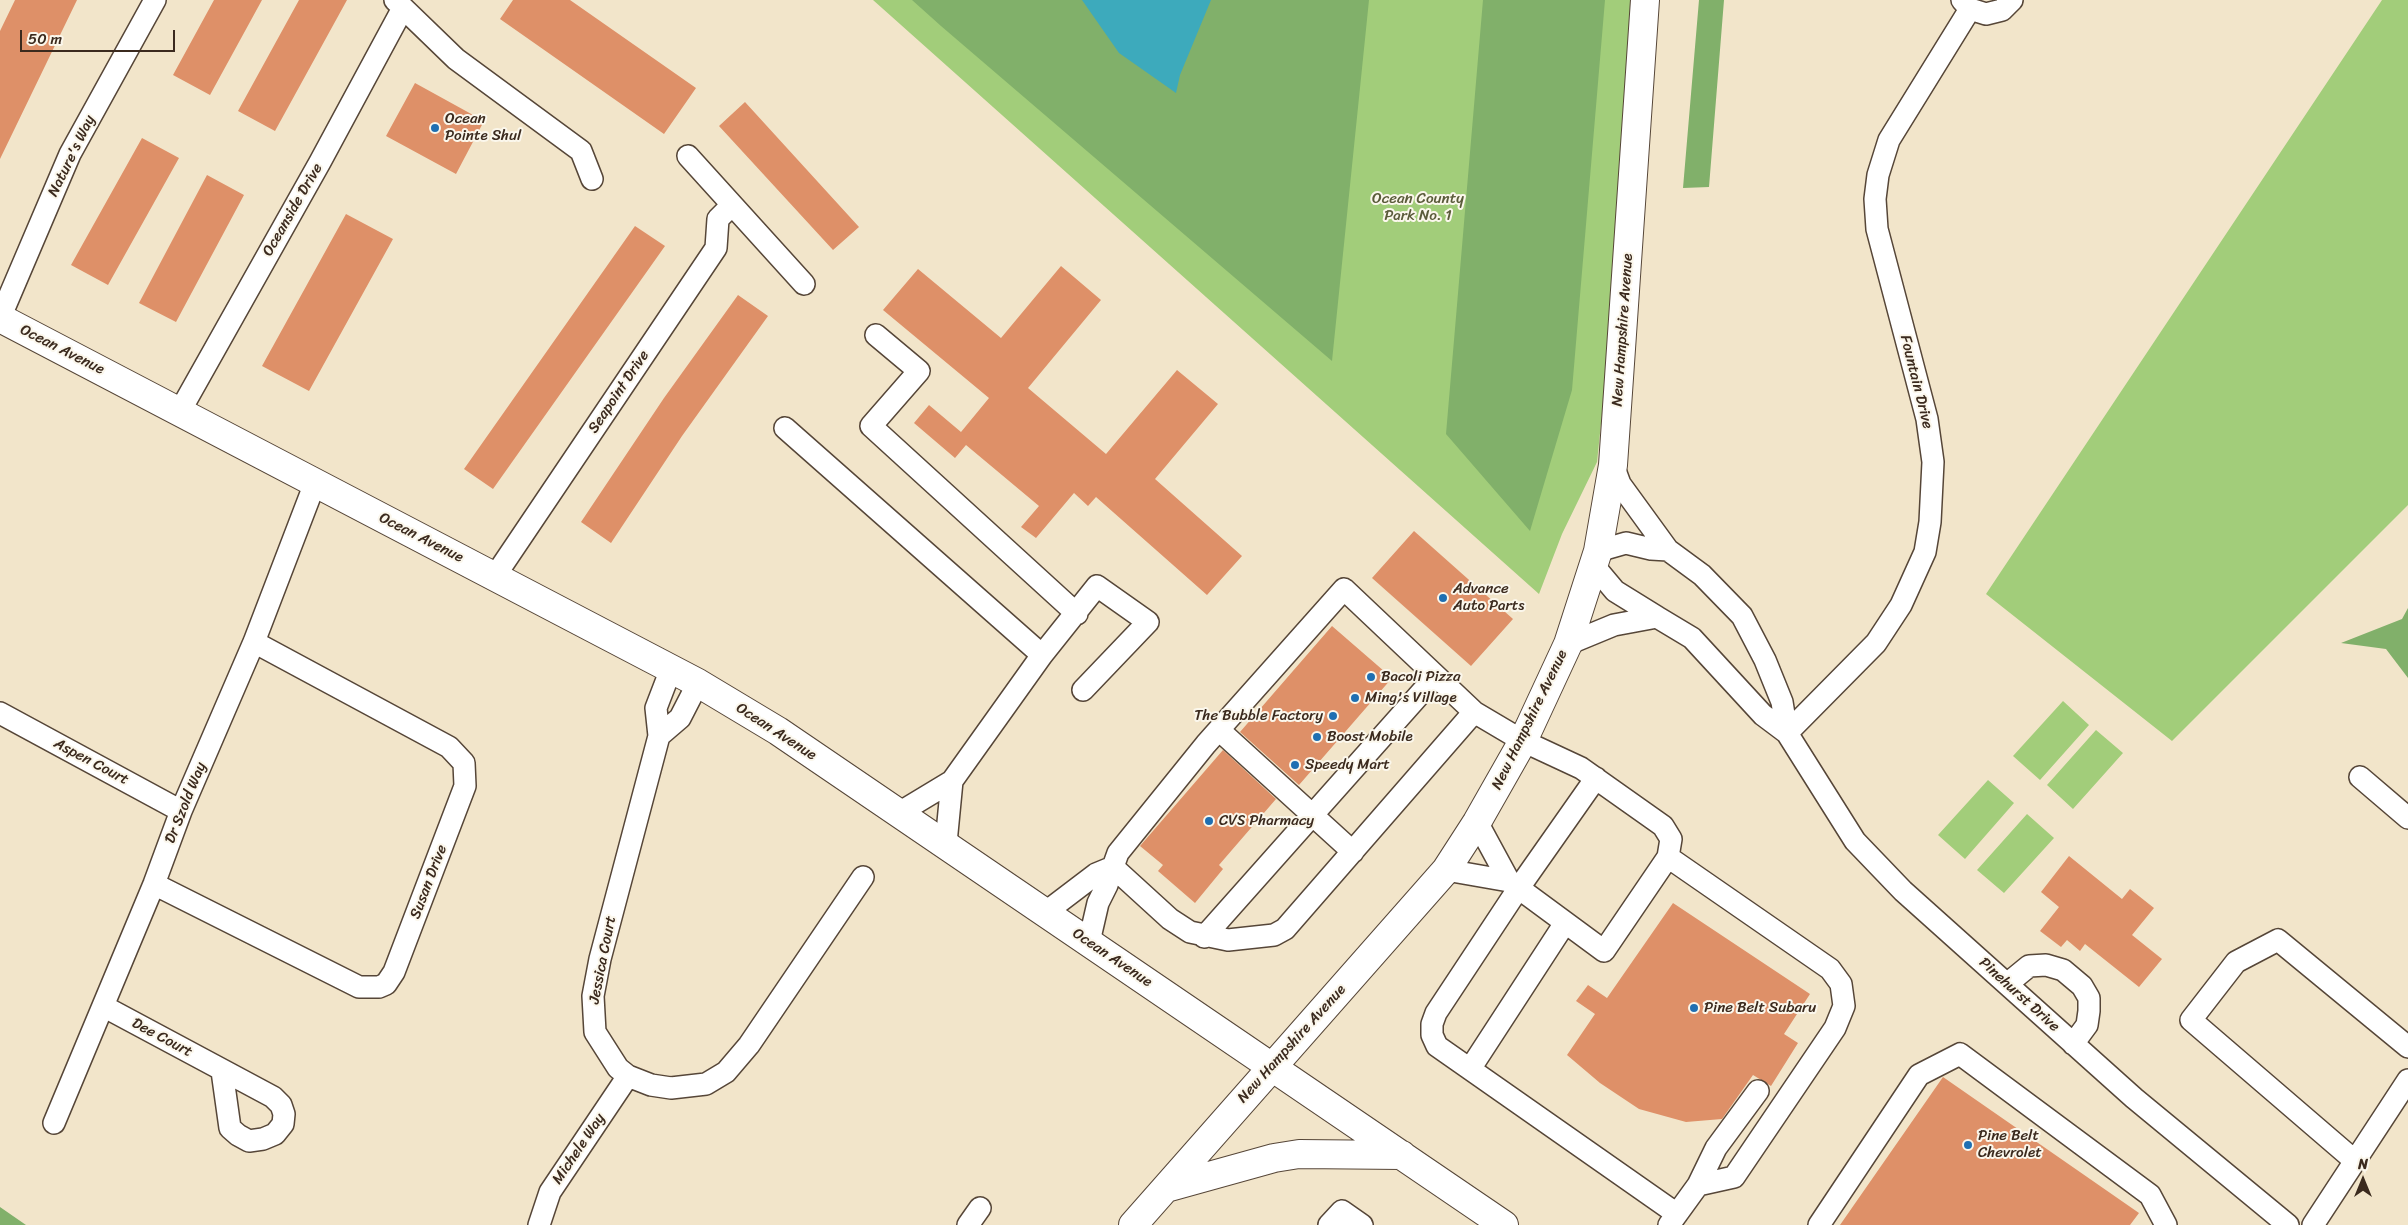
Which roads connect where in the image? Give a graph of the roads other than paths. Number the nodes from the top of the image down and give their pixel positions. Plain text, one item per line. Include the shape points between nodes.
1 (155, 0) edge
2 (1646, 0) edge
3 (2012, 0) edge
4 (399, 4) edge
5 (1966, 4) edge
6 (688, 156) dead end
7 (592, 179) dead end
8 (732, 204) junction
9 (804, 284) dead end
10 (0, 318) edge
11 (876, 335) dead end
12 (180, 411) junction
13 (785, 428) dead end
14 (1613, 465) junction
15 (315, 482) junction
16 (1668, 550) junction
17 (1596, 558) junction
18 (495, 576) junction
19 (1076, 614) junction
20 (1657, 617) junction
21 (254, 642) junction
22 (1568, 644) junction
23 (1042, 655) junction
24 (671, 670) junction
25 (1436, 676) junction
26 (1772, 677) junction
27 (698, 683) junction
28 (1083, 690) dead end
29 (1745, 695) junction
30 (1474, 712) junction
31 (0, 713) edge
32 (1219, 730) junction
33 (1786, 733) junction
34 (659, 736) junction
35 (1523, 741) junction
36 (2360, 777) dead end
37 (1596, 778) junction
38 (952, 781) junction
39 (181, 811) junction
40 (899, 813) junction
41 (1313, 815) junction
42 (2408, 818) edge
43 (1477, 822) junction
44 (946, 843) junction
45 (1353, 852) junction
46 (1668, 857) junction
47 (1113, 868) junction
48 (1446, 870) junction
49 (863, 877) dead end
50 (154, 884) junction
51 (1514, 885) junction
52 (1046, 912) junction
53 (1565, 923) junction
54 (1204, 937) junction
55 (1089, 942) junction
56 (2007, 984) junction
57 (103, 1006) junction
58 (2073, 1044) junction
59 (2408, 1047) edge
60 (1272, 1066) junction
61 (1470, 1069) junction
62 (222, 1071) dead end
63 (628, 1076) junction
64 (2408, 1080) edge
65 (1758, 1091) dead end
66 (54, 1123) dead end
67 (1402, 1155) junction
68 (2355, 1161) junction
69 (1698, 1185) junction
70 (1166, 1188) junction
71 (1673, 1220) edge
72 (539, 1225) edge
73 (1133, 1225) edge
74 (1329, 1225) edge
75 (1362, 1225) edge
76 (1504, 1225) edge
77 (1819, 1225) edge
78 (2166, 1225) edge
79 (2288, 1225) edge
80 (2313, 1225) edge

1 - 10 street, Nature's Way via 70,154
2 - 14 main road, New Hampshire Avenue
3 - 5 street, Fountain Drive via 1994,14 1986,14
4 - 7 street via 456,59 581,151
4 - 12 street, Oceanside Drive via 320,162
5 - 33 street, Fountain Drive via 1888,140 1875,199 1877,229 1927,419 1932,462 1930,522 1925,552 1901,605 1876,643
6 - 8 street
8 - 9 street
8 - 18 street, Seapoint Drive via 718,219 716,248
10 - 12 main road, Ocean Avenue
11 - 19 street via 919,371 871,426
12 - 15 main road, Ocean Avenue
13 - 23 street
14 - 16 street, Pinehurst Drive via 1620,484
14 - 17 main road, New Hampshire Avenue
15 - 18 main road, Ocean Avenue
15 - 21 street, Dr Szold Way
16 - 17 street, Pinehurst Drive via 1626,543
16 - 26 street, Pinehurst Drive via 1702,575 1742,616
17 - 20 street, Pinehurst Drive via 1615,591
17 - 22 main road, New Hampshire Avenue
18 - 24 main road, Ocean Avenue
19 - 23 street
19 - 28 street via 1098,586 1148,622
20 - 22 street via 1614,625
20 - 29 street, Pinehurst Drive via 1692,638
21 - 39 street, Dr Szold Way
21 - 50 street, Susan Drive via 450,747 464,763 465,786 394,972 386,984 359,988
22 - 35 main road, New Hampshire Avenue
23 - 38 street
24 - 27 main road, Ocean Avenue
24 - 34 street, Jessica Court via 656,708
25 - 30 street
25 - 32 street via 1344,589
25 - 41 street
26 - 29 street
26 - 33 street, Pinehurst Drive via 1782,702
27 - 34 street via 680,718
27 - 40 main road, Ocean Avenue via 778,731
29 - 33 street, Pinehurst Drive
30 - 35 street
30 - 45 street
31 - 39 street, Aspen Court
32 - 41 street
32 - 47 street via 1118,853
33 - 56 street, Pinehurst Drive via 1855,841 1903,891
34 - 63 street, Jessica Court via 592,996 596,1032 607,1053
35 - 37 street via 1582,768
35 - 43 main road, New Hampshire Avenue
36 - 42 street
37 - 46 street via 1668,831 1671,839
37 - 51 street
38 - 40 street
38 - 44 street
39 - 50 street, Dr Szold Way
40 - 44 main road, Ocean Avenue
41 - 45 street
41 - 54 street
43 - 48 main road, New Hampshire Avenue
43 - 51 street
44 - 52 main road, Ocean Avenue
45 - 54 street via 1285,928 1274,935 1244,940
46 - 53 street via 1604,951
46 - 69 street via 1830,968 1841,984 1843,994 1844,1006 1835,1028 1734,1177
47 - 52 street via 1096,874
47 - 54 street via 1170,918
47 - 55 street via 1098,903
48 - 51 street
48 - 60 main road, New Hampshire Avenue
49 - 63 street, Jessica Court via 749,1045 726,1072 706,1084 671,1088
50 - 57 street, Dr Szold Way
51 - 53 street
51 - 61 street via 1432,1024 1432,1036 1437,1046
52 - 55 main road, Ocean Avenue
53 - 61 street
55 - 60 main road, Ocean Avenue
56 - 58 street, Pinehurst Drive
56 - 58 street via 2029,966 2046,965 2063,970 2082,986 2088,998 2087,1025
57 - 62 street, Dee Court
57 - 66 street, Dr Szold Way
58 - 79 street, Pinehurst Drive
59 - 68 street via 2278,940 2236,962 2190,1020
60 - 67 main road, Ocean Avenue
60 - 70 main road, New Hampshire Avenue
61 - 71 street
63 - 72 street, Michele Way via 550,1192
64 - 68 street
65 - 69 street via 1716,1148
67 - 70 main road via 1299,1154
67 - 76 main road, Ocean Avenue
68 - 80 street
69 - 71 street
70 - 73 main road, New Hampshire Avenue
74 - 75 street via 1342,1211
77 - 78 street via 1919,1076 1960,1054 2150,1195

